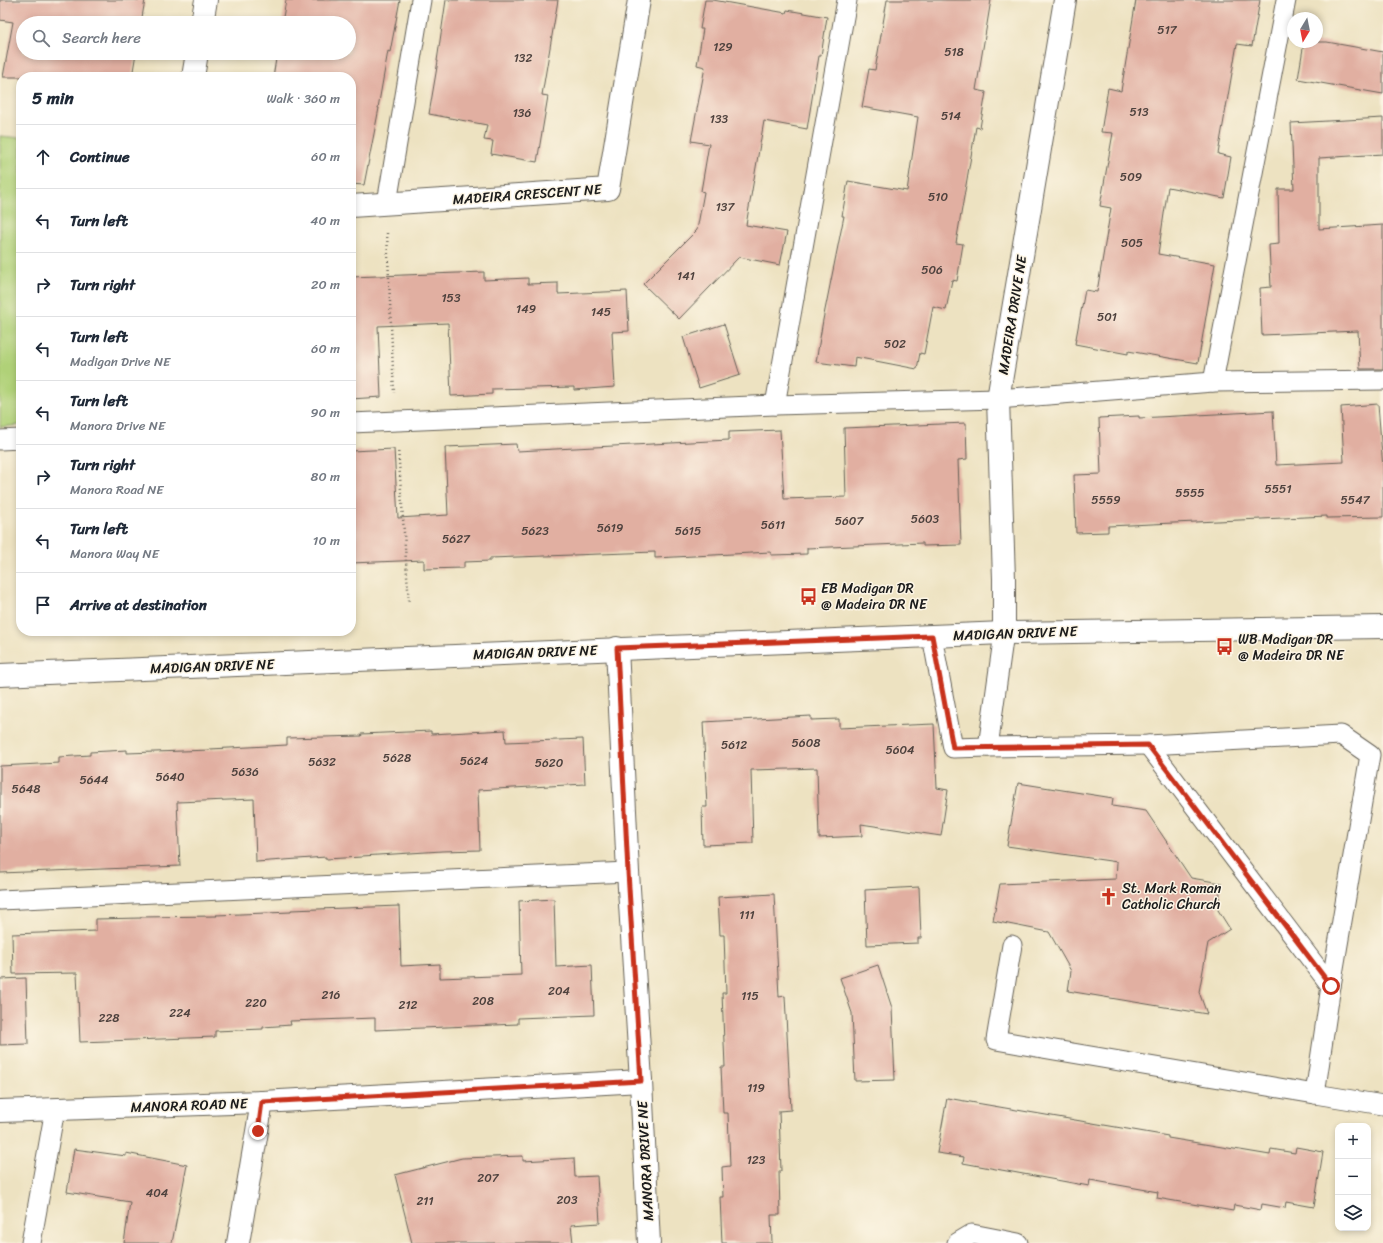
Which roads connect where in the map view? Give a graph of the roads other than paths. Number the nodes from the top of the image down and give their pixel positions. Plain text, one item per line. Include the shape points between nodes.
1 (206, 0) edge
2 (421, 0) edge
3 (639, 0) edge
4 (847, 0) edge
5 (1065, 0) edge
6 (1286, 0) edge
7 (203, 16) edge
8 (196, 60) edge
9 (194, 72) edge
10 (387, 203) junction
11 (356, 206) edge
12 (1383, 380) edge
13 (1213, 382) junction
14 (998, 399) junction
15 (775, 405) junction
16 (356, 423) edge
17 (16, 439) edge
18 (0, 440) edge
19 (1383, 627) edge
20 (1004, 633) junction
21 (932, 636) junction
22 (617, 648) junction
23 (0, 675) edge
24 (1148, 745) junction
25 (988, 747) junction
26 (628, 872) junction
27 (0, 900) edge
28 (1012, 945) dead end
29 (1331, 986) junction
30 (641, 1081) junction
31 (1315, 1094) junction
32 (262, 1102) junction
33 (1383, 1105) edge
34 (55, 1109) junction
35 (0, 1111) edge
36 (31, 1243) edge
37 (238, 1243) edge
38 (649, 1243) edge
39 (957, 1243) edge
40 (1018, 1243) edge

1 - 7 street
2 - 10 lane
3 - 10 street, MADEIRA CRESCENT NE via 608,189
4 - 15 lane
5 - 14 street, MADEIRA DRIVE NE
6 - 13 lane
8 - 9 street
10 - 11 street, MADEIRA CRESCENT NE
12 - 13 lane
13 - 14 lane
14 - 15 lane
14 - 20 street, MADEIRA DRIVE NE
15 - 16 lane
17 - 18 lane
19 - 20 street, MADIGAN DRIVE NE
20 - 21 street, MADIGAN DRIVE NE
20 - 25 lane
21 - 22 street, MADIGAN DRIVE NE
21 - 25 lane via 953,748
22 - 23 street, MADIGAN DRIVE NE
22 - 26 street, MANORA DRIVE NE
24 - 25 lane
24 - 29 lane
24 - 29 lane via 1341,735 1370,755
26 - 27 lane
26 - 30 street, MANORA DRIVE NE
28 - 31 lane via 996,1040
29 - 31 lane
30 - 32 street, MANORA ROAD NE
30 - 38 street, MANORA DRIVE NE
31 - 33 lane
32 - 34 street, MANORA ROAD NE
32 - 37 street
34 - 35 street, MANORA ROAD NE
34 - 36 lane
39 - 40 lane via 972,1234

